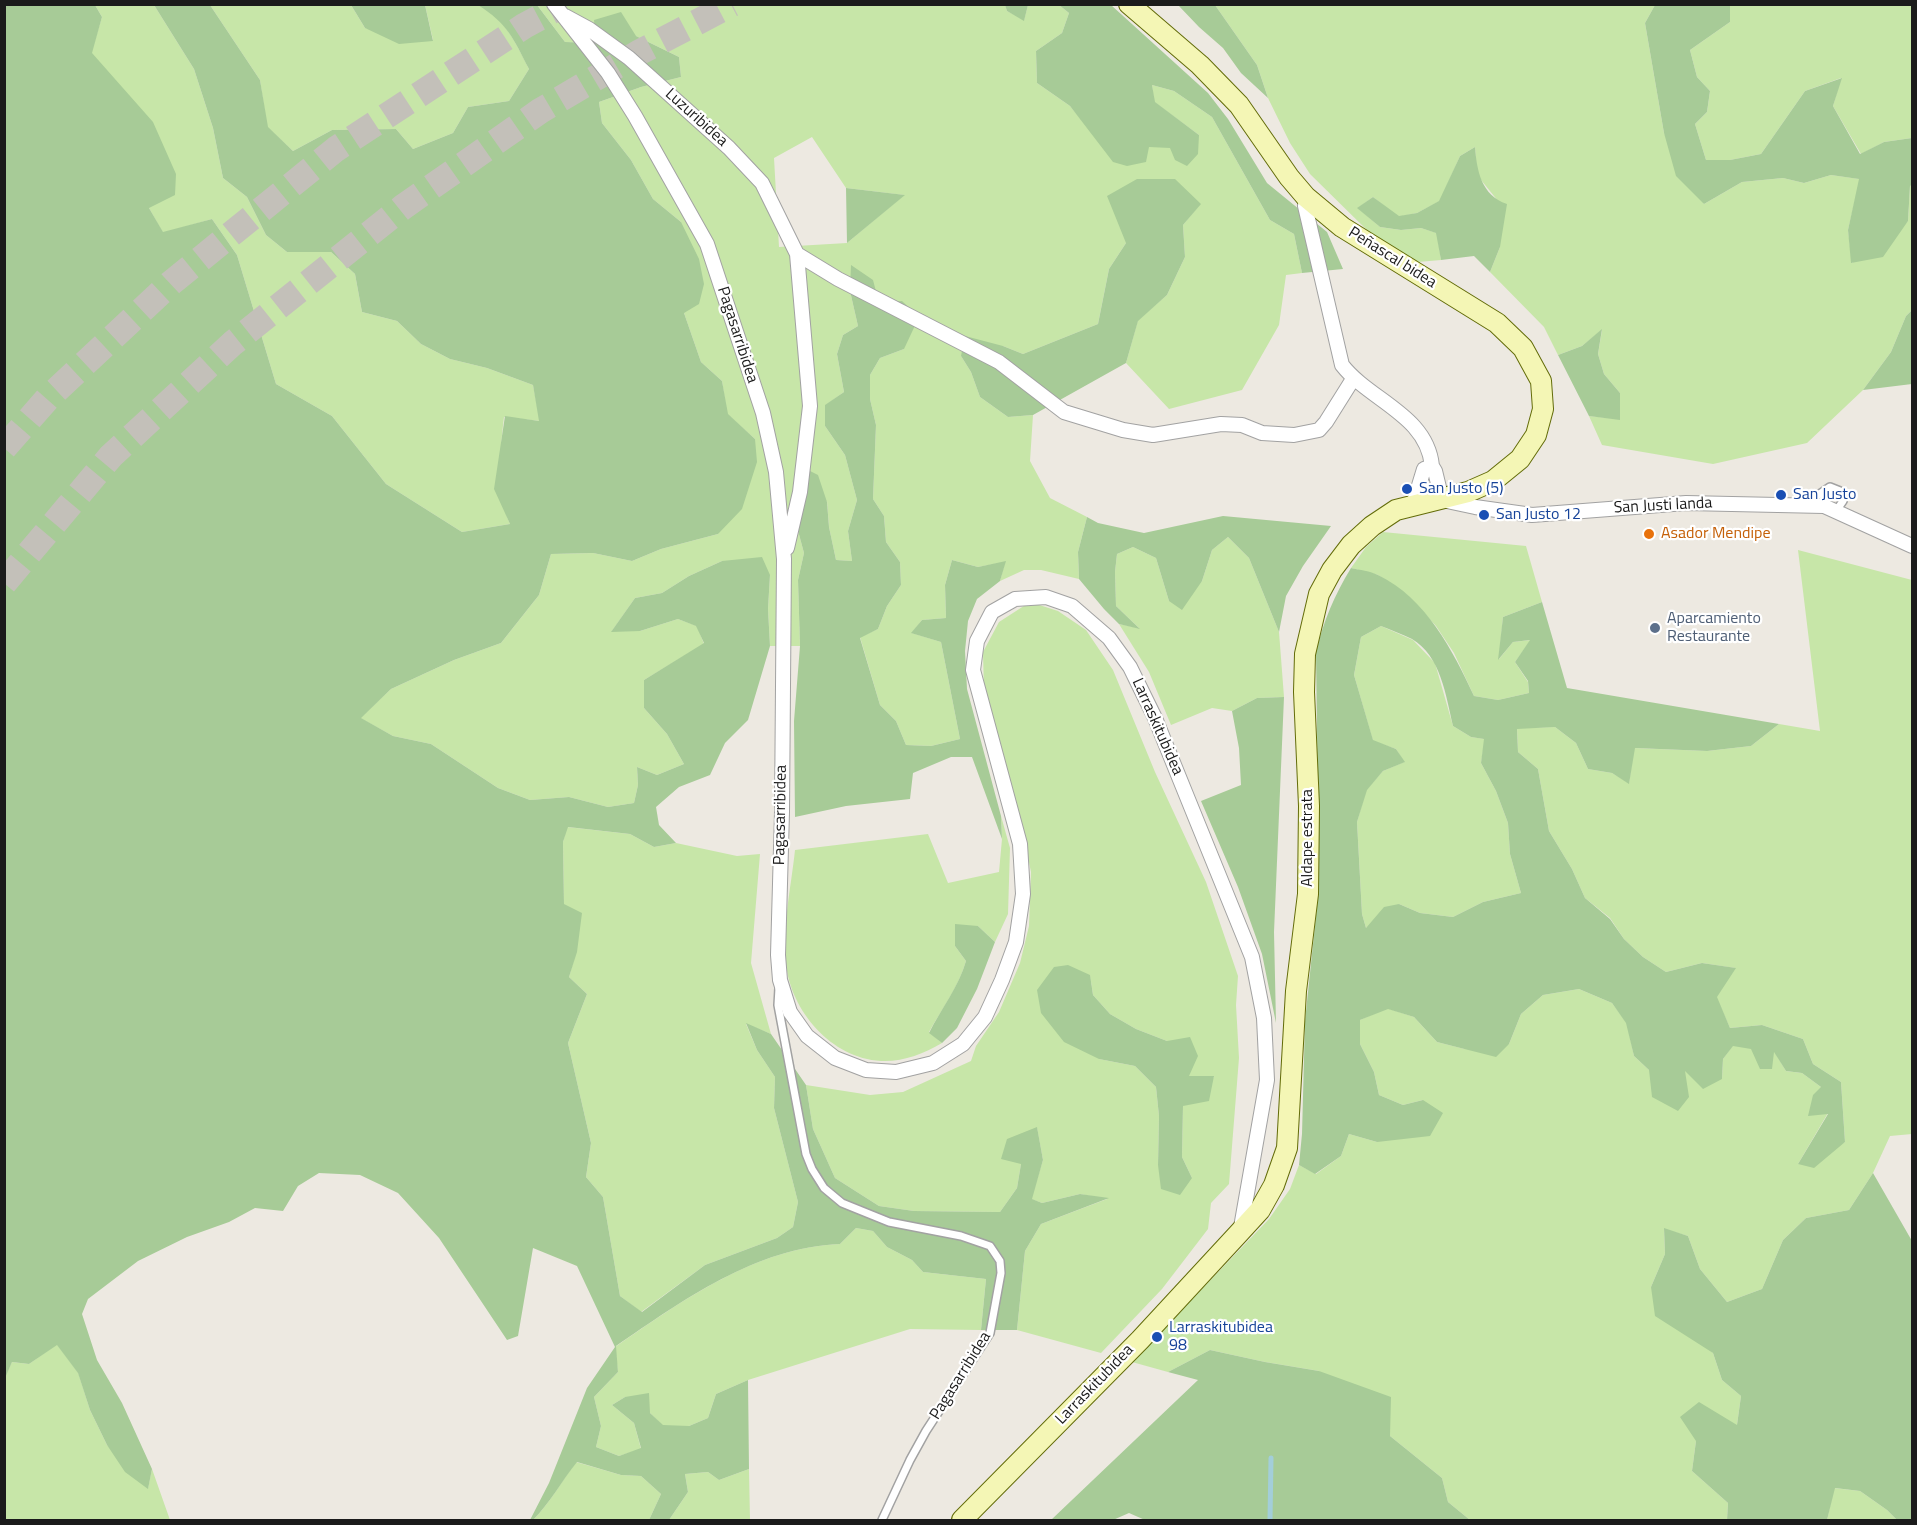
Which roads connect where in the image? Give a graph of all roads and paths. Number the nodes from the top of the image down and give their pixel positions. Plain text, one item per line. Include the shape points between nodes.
1 (1129, 4) edge
2 (557, 9) edge
3 (1306, 197) junction
4 (797, 254) junction
5 (1353, 379) junction
6 (1432, 466) junction
7 (1442, 500) junction
8 (1804, 504) junction
9 (1413, 505) junction
10 (1836, 511) junction
11 (1912, 546) edge
12 (784, 559) junction
13 (780, 980) junction
14 (1239, 1233) junction
15 (882, 1521) edge
16 (962, 1521) edge

1 - 3 street, Peñascal bidea via 1200,65 1239,105
2 - 4 street, Luzuribidea via 629,58 729,148 762,183
2 - 12 street, Pagasarribidea via 608,73 707,244 771,440
3 - 5 street via 1342,365
3 - 7 street, Peñascal bidea via 1342,227 1497,323 1523,348 1540,381 1543,409 1536,435 1520,459 1493,481
4 - 5 street via 999,362 1064,412 1123,430 1154,435 1221,424 1294,435 1319,430
4 - 12 street, Luzuribidea via 810,406 800,492
5 - 6 street via 1415,427 1430,450
6 - 7 street
6 - 9 street via 1424,469
7 - 8 street, San Justi landa via 1532,514 1686,503
7 - 9 street, Aldape estrata
8 - 10 street, San Justi landa
8 - 10 lane via 1830,487 1840,491 1843,501
9 - 14 street, Aldape estrata via 1396,510 1351,545 1319,594 1312,622 1305,654 1304,692 1308,894 1296,991 1287,1148 1260,1210
10 - 11 street, San Justi landa
12 - 13 street, Pagasarribidea
13 - 14 street, Larraskitubidea via 790,1012 807,1036 835,1058 866,1070 897,1072 933,1063 963,1044 985,1017 1016,942 1023,894 1020,844 973,670 977,640 992,612 1015,599 1046,597 1072,606 1109,638 1130,667 1155,718 1252,957 1263,1018 1267,1080
13 - 15 lane, Pagasarribidea via 778,1005 802,1136 812,1169 824,1188 842,1203 889,1222 961,1236 990,1246 1000,1261 990,1333 926,1431
14 - 16 street, Larraskitubidea

